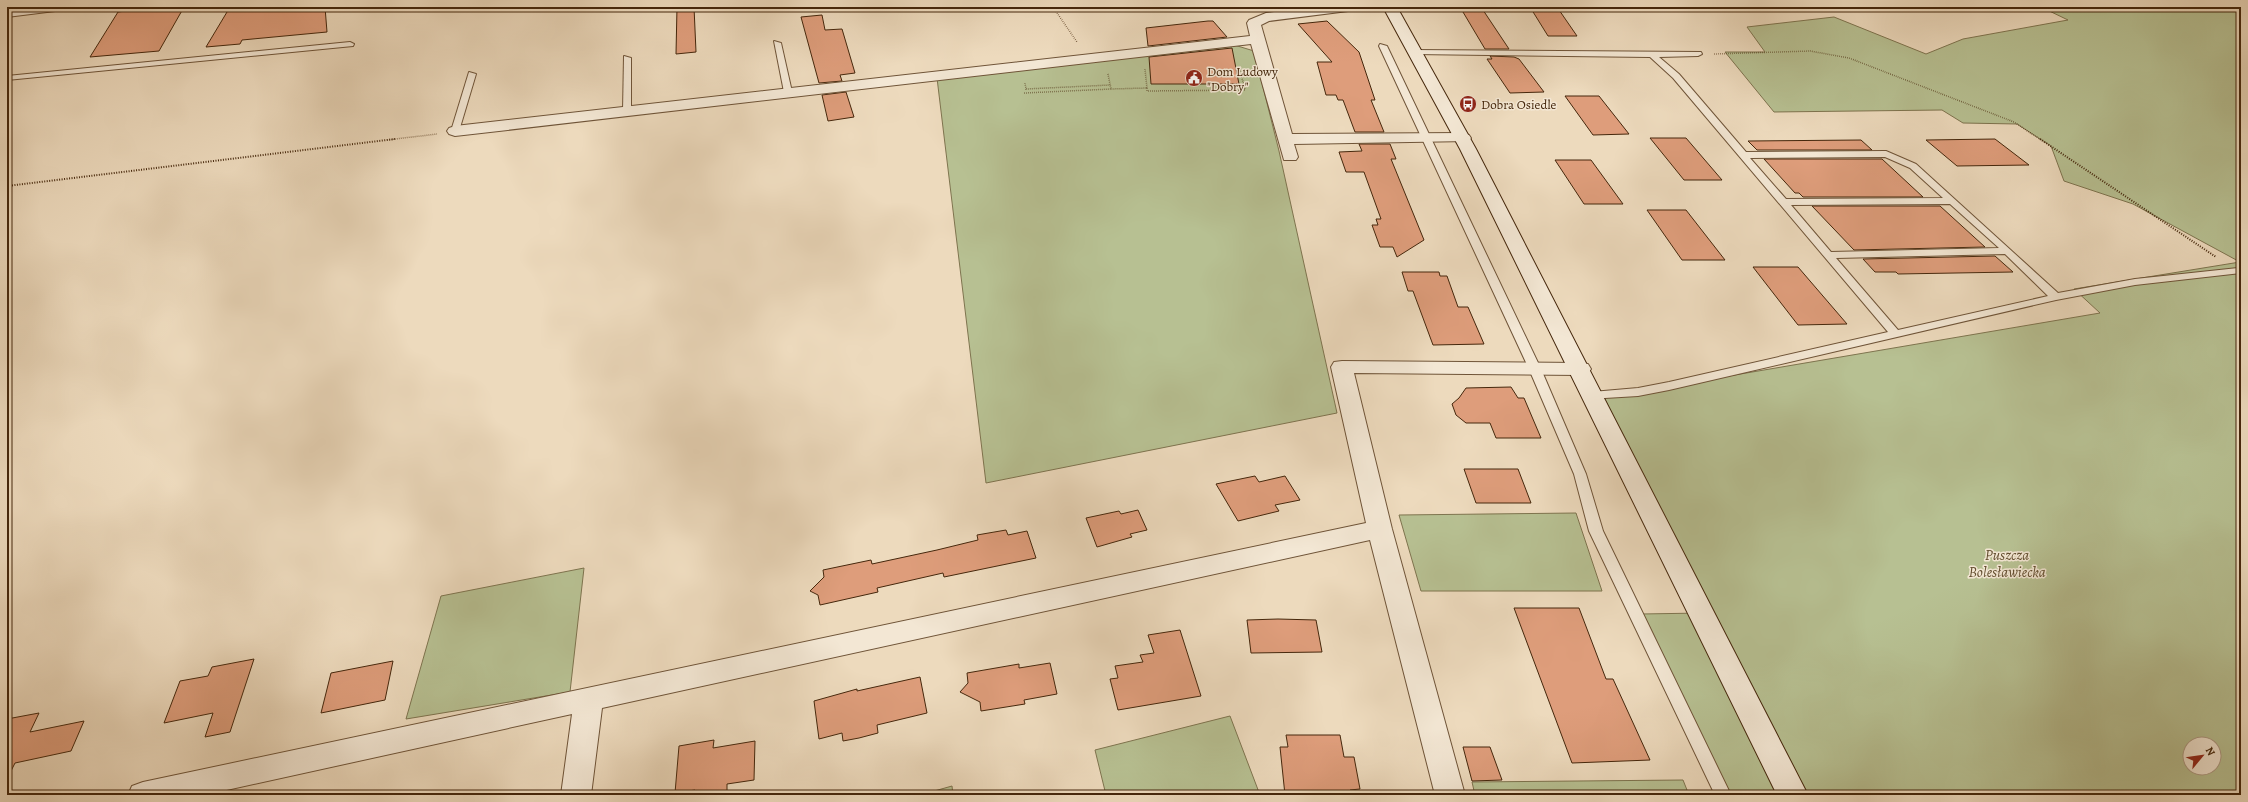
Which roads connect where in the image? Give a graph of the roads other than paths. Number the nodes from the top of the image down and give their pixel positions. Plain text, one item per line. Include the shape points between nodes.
1 (55, 7) edge
2 (1348, 7) edge
3 (1390, 7) edge
4 (7, 13) edge
5 (1257, 39) junction
6 (777, 43) dead end
7 (350, 44) dead end
8 (1383, 46) dead end
9 (1414, 52) junction
10 (1698, 54) road end
11 (1652, 55) junction
12 (627, 58) dead end
13 (472, 74) dead end
14 (7, 78) edge
15 (788, 92) junction
16 (626, 111) junction
17 (454, 132) joint
18 (1426, 138) junction
19 (1463, 138) junction
20 (1286, 139) junction
21 (1743, 155) junction
22 (1290, 157) dead end
23 (1951, 201) junction
24 (1783, 202) junction
25 (2008, 251) junction
26 (1828, 255) junction
27 (2238, 271) road end
28 (2056, 297) junction
29 (1896, 334) junction
30 (1535, 368) junction
31 (1580, 369) junction
32 (1592, 396) junction
33 (1380, 529) junction
34 (589, 700) junction
35 (143, 795) edge
36 (576, 795) edge
37 (1450, 795) edge
38 (1723, 795) edge
39 (1793, 795) edge

1 - 4 street
2 - 5 street via 1266,17 1254,23
3 - 9 street
5 - 15 street
5 - 20 street
6 - 15 lane
7 - 14 lane
8 - 18 lane
9 - 11 lane
9 - 19 street
10 - 11 lane
11 - 21 lane via 1676,76
12 - 16 lane
13 - 17 lane
15 - 16 street
16 - 17 street
18 - 19 street
18 - 20 street
18 - 30 lane
19 - 31 street
20 - 22 street
21 - 23 lane via 1886,154 1912,166
21 - 24 lane
23 - 24 lane
23 - 25 lane
24 - 26 lane
25 - 26 lane
25 - 28 lane
26 - 29 lane
27 - 28 lane via 2135,282
28 - 29 lane
29 - 32 lane via 1669,386
30 - 31 street
30 - 33 street via 1342,368
30 - 38 lane via 1580,474 1596,531
31 - 32 street
32 - 39 street
33 - 34 street
33 - 37 street
34 - 35 street
34 - 36 street

